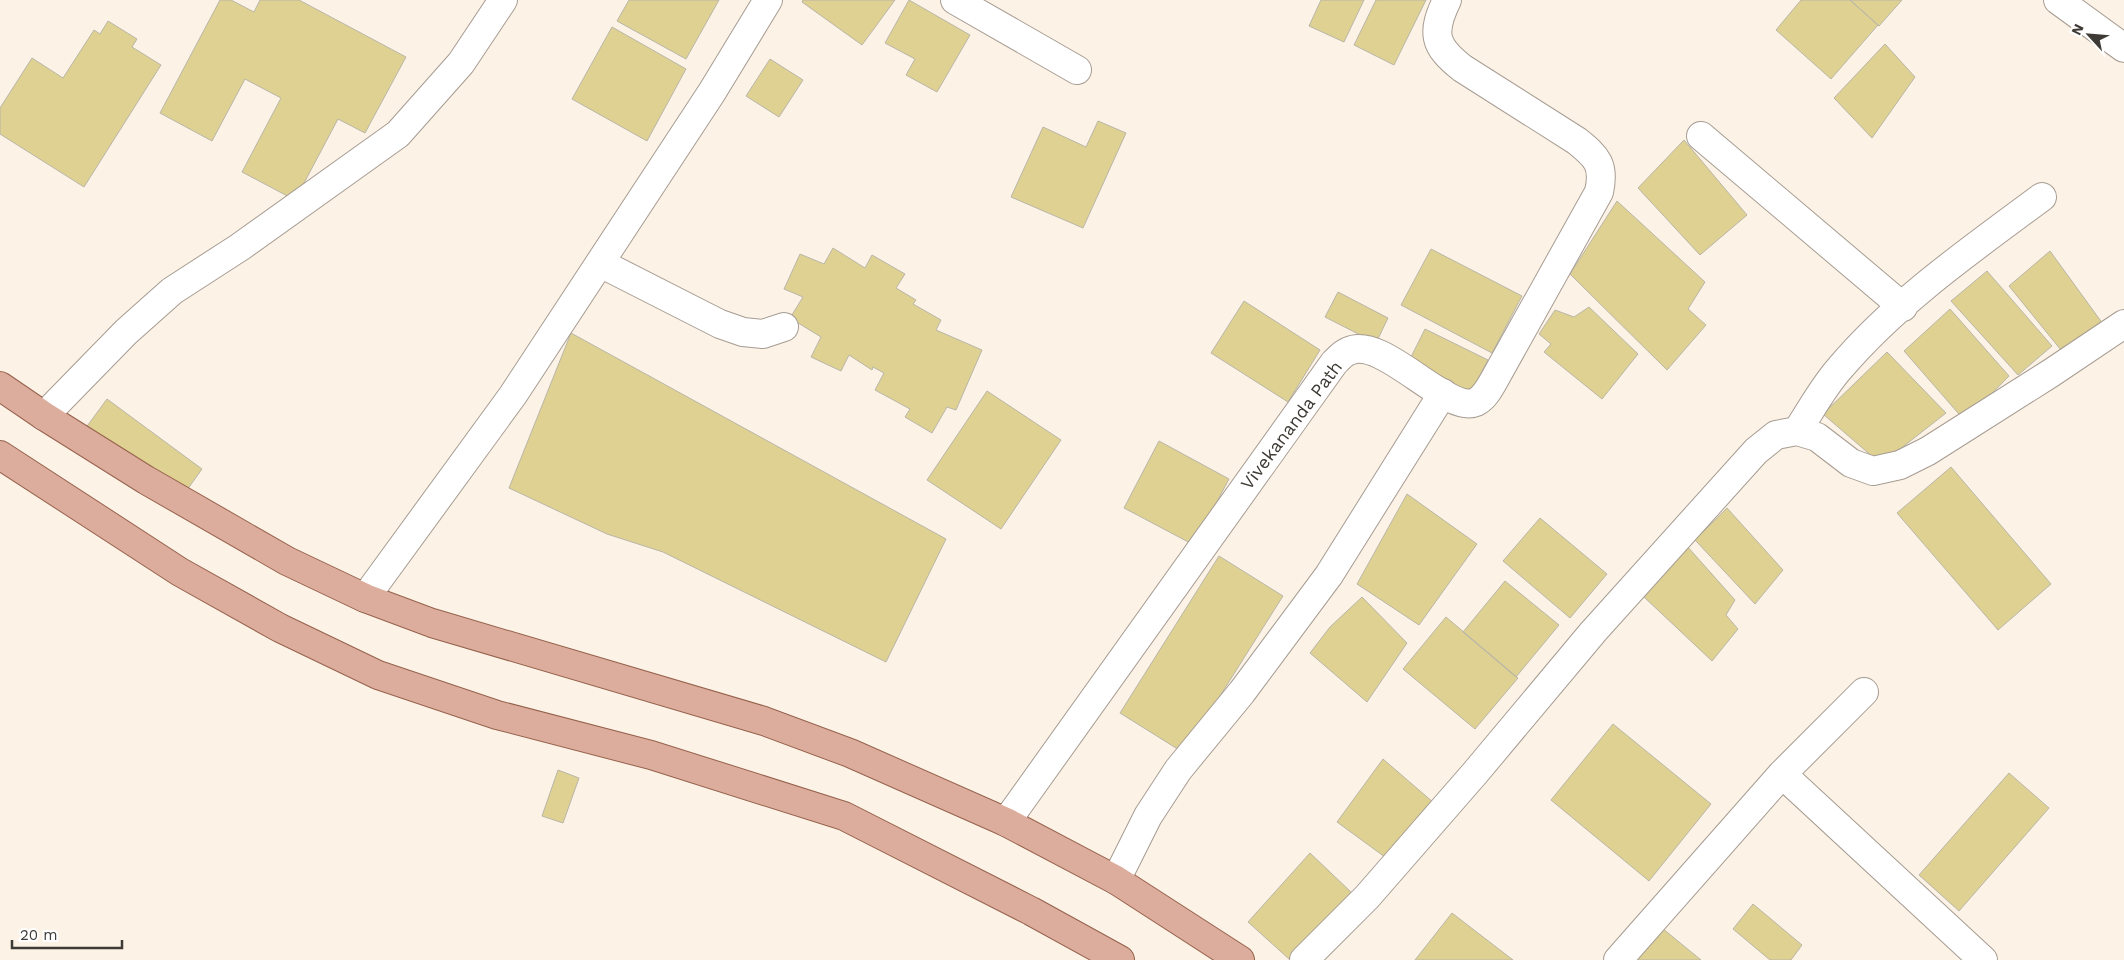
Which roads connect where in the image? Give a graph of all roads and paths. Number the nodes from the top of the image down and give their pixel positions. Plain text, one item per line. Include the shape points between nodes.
1 (503, 0) edge
2 (768, 0) edge
3 (955, 0) edge
4 (1447, 0) edge
5 (2058, 0) edge
6 (2124, 48) edge
7 (1077, 70) dead end
8 (1701, 136) dead end
9 (2042, 196) dead end
10 (600, 263) junction
11 (1903, 307) junction
12 (2124, 324) edge
13 (784, 327) dead end
14 (0, 386) edge
15 (1443, 393) junction
16 (44, 416) junction
17 (1797, 431) junction
18 (0, 454) edge
19 (365, 598) junction
20 (1864, 692) dead end
21 (1782, 774) junction
22 (1006, 822) junction
23 (1116, 880) junction
24 (1120, 960) edge
25 (1240, 960) edge
26 (1304, 960) edge
27 (1618, 960) edge
28 (1983, 960) edge

1 - 16 street via 462,63 398,134 240,247 172,291 126,332
2 - 10 street
3 - 7 street
4 - 15 street, Vivekananda Path via 1437,27 1438,42 1447,56 1577,141 1600,163 1603,177 1599,192 1486,393 1476,402 1466,403
5 - 6 street
8 - 11 street
9 - 11 street
10 - 13 street via 720,324 763,334
10 - 19 street via 513,394
11 - 17 street via 1839,369
12 - 17 street via 1900,466 1873,471 1851,463 1817,437
14 - 16 main road
15 - 22 street, Vivekananda Path via 1383,356 1365,349 1349,350 1334,363
15 - 23 street via 1329,575 1242,692 1178,770 1148,816
16 - 19 main road via 146,480 287,561
17 - 26 street via 1776,435 1756,451 1593,632 1368,897
18 - 24 main road via 180,572 280,628 378,675 497,715 651,755 844,816
19 - 22 main road via 441,626 764,720 850,753
20 - 21 street
21 - 27 street
21 - 28 street
22 - 23 main road
23 - 25 main road

